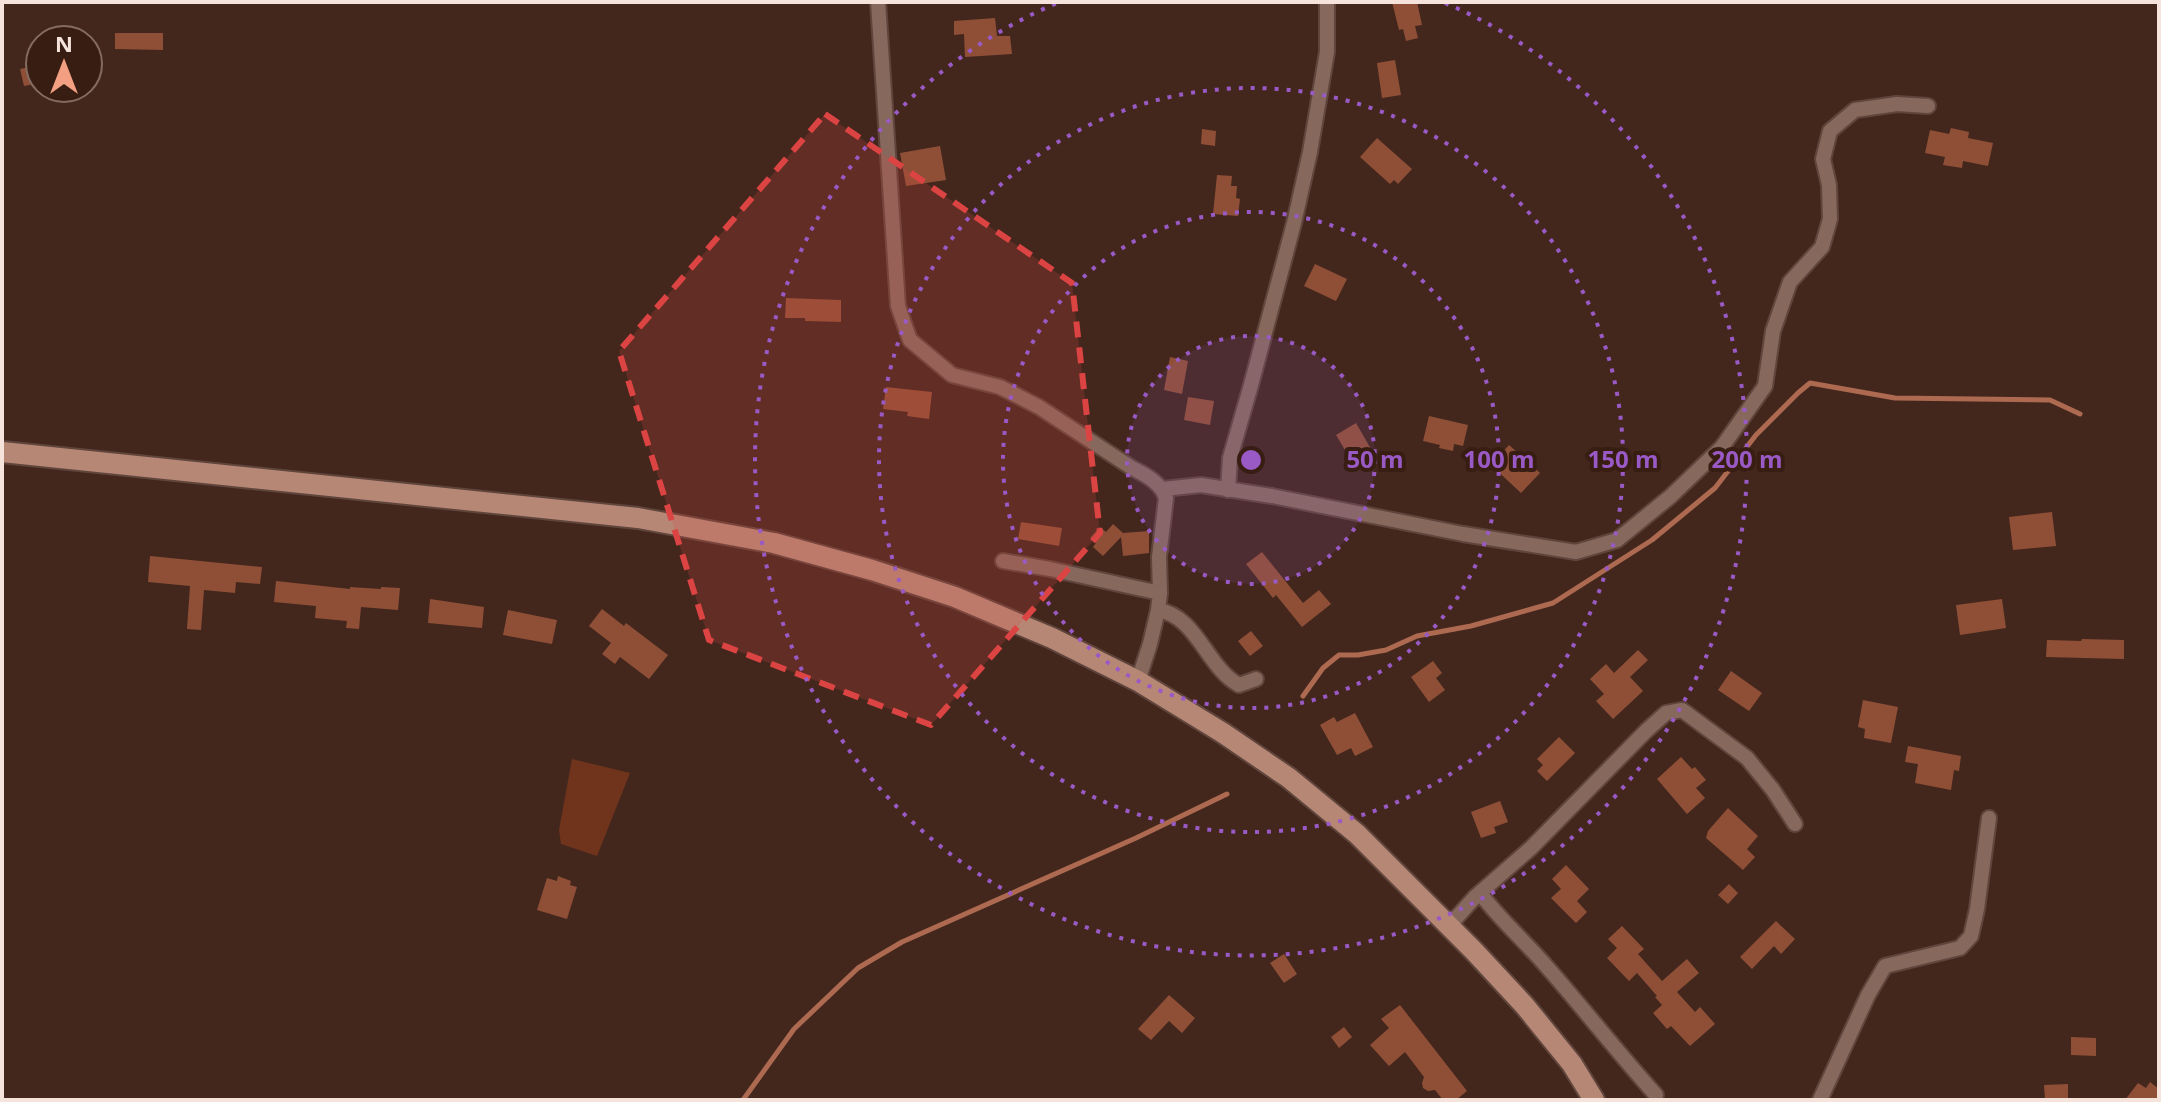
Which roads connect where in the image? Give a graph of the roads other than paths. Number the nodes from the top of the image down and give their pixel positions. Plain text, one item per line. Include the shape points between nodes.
1 (878, 2) edge
2 (1327, 2) edge
3 (1928, 106) dead end
4 (2, 452) edge
5 (1163, 489) junction
6 (1228, 490) junction
7 (1003, 561) dead end
8 (1160, 593) junction
9 (1158, 610) junction
10 (1256, 679) dead end
11 (1138, 681) junction
12 (1989, 818) dead end
13 (1795, 824) dead end
14 (1480, 893) junction
15 (1449, 926) junction
16 (1656, 1095) dead end
17 (1594, 1100) edge
18 (1820, 1100) edge

1 - 5 street via 898,306 910,340 952,375 1000,387 1039,407
2 - 6 street via 1327,52 1310,152 1230,458
3 - 6 street via 1855,110 1830,131 1823,159 1830,219 1822,247 1790,282 1773,331 1765,386 1722,447 1617,540 1576,552
4 - 11 main road via 638,518 774,543 955,597
5 - 6 street via 1201,485
5 - 8 street
7 - 8 street
8 - 9 street
9 - 10 street via 1186,626 1229,679 1239,685
9 - 11 street
11 - 15 main road via 1289,778 1357,834
12 - 18 street via 1971,936 1960,948 1885,966
13 - 14 street via 1747,758 1682,710 1666,713
14 - 15 street
14 - 16 street
15 - 17 main road via 1525,1006

